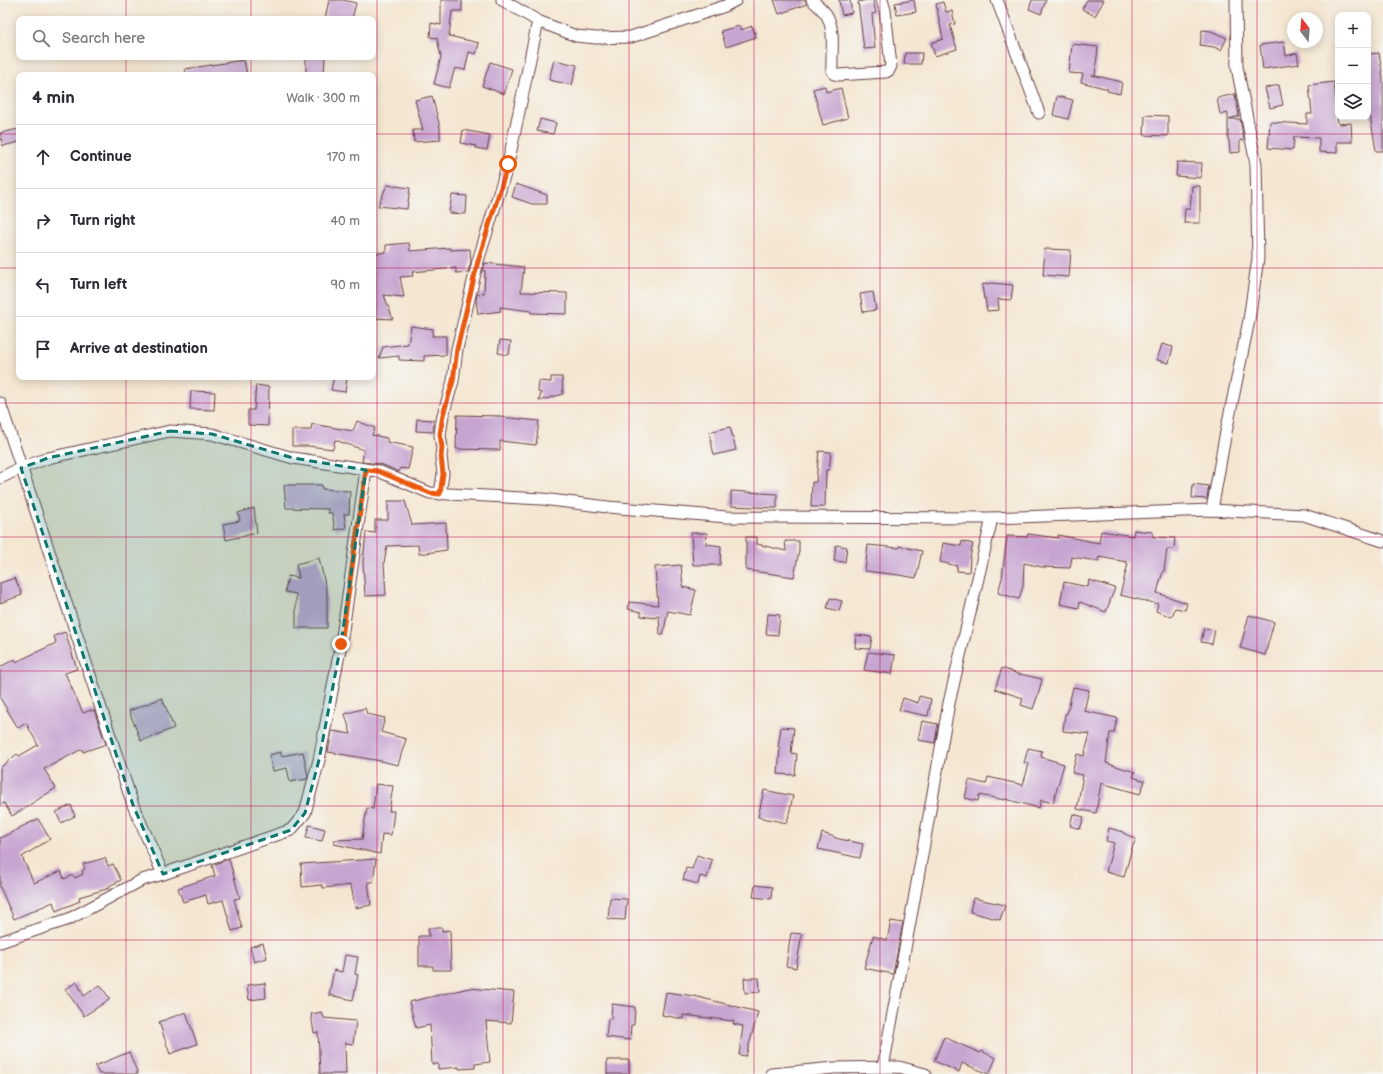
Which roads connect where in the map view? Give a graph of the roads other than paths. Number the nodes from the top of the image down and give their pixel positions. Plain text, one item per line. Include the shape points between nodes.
1 (502, 0) edge
2 (736, 0) edge
3 (812, 0) edge
4 (882, 0) edge
5 (997, 0) edge
6 (1236, 0) edge
7 (538, 21) junction
8 (1039, 113) dead end
9 (0, 403) edge
10 (21, 468) junction
11 (366, 470) junction
12 (0, 478) edge
13 (440, 494) junction
14 (1212, 510) junction
15 (992, 518) junction
16 (1383, 541) edge
17 (163, 874) junction
18 (0, 942) edge
19 (883, 1067) junction
20 (771, 1074) edge
21 (925, 1074) edge

1 - 7 street
2 - 7 street via 725,6 631,37 576,36
3 - 4 street via 825,13 829,22 832,36 832,71 838,75 890,70
5 - 8 street
6 - 14 street via 1237,67 1256,164 1258,258 1249,320
7 - 13 street via 508,164 478,261 457,349 453,381 443,415 440,434 443,474
9 - 10 street
10 - 11 street via 48,458 170,431 212,434 293,458
10 - 12 street
10 - 17 street via 132,805
11 - 13 street via 378,471 430,493
11 - 17 street via 341,644 319,760 305,812 291,830
13 - 15 street via 542,499 727,517
14 - 15 street
14 - 16 street via 1304,515
15 - 19 street via 949,703
17 - 18 street via 142,880 69,919
19 - 20 street via 834,1068
19 - 21 street via 899,1067

